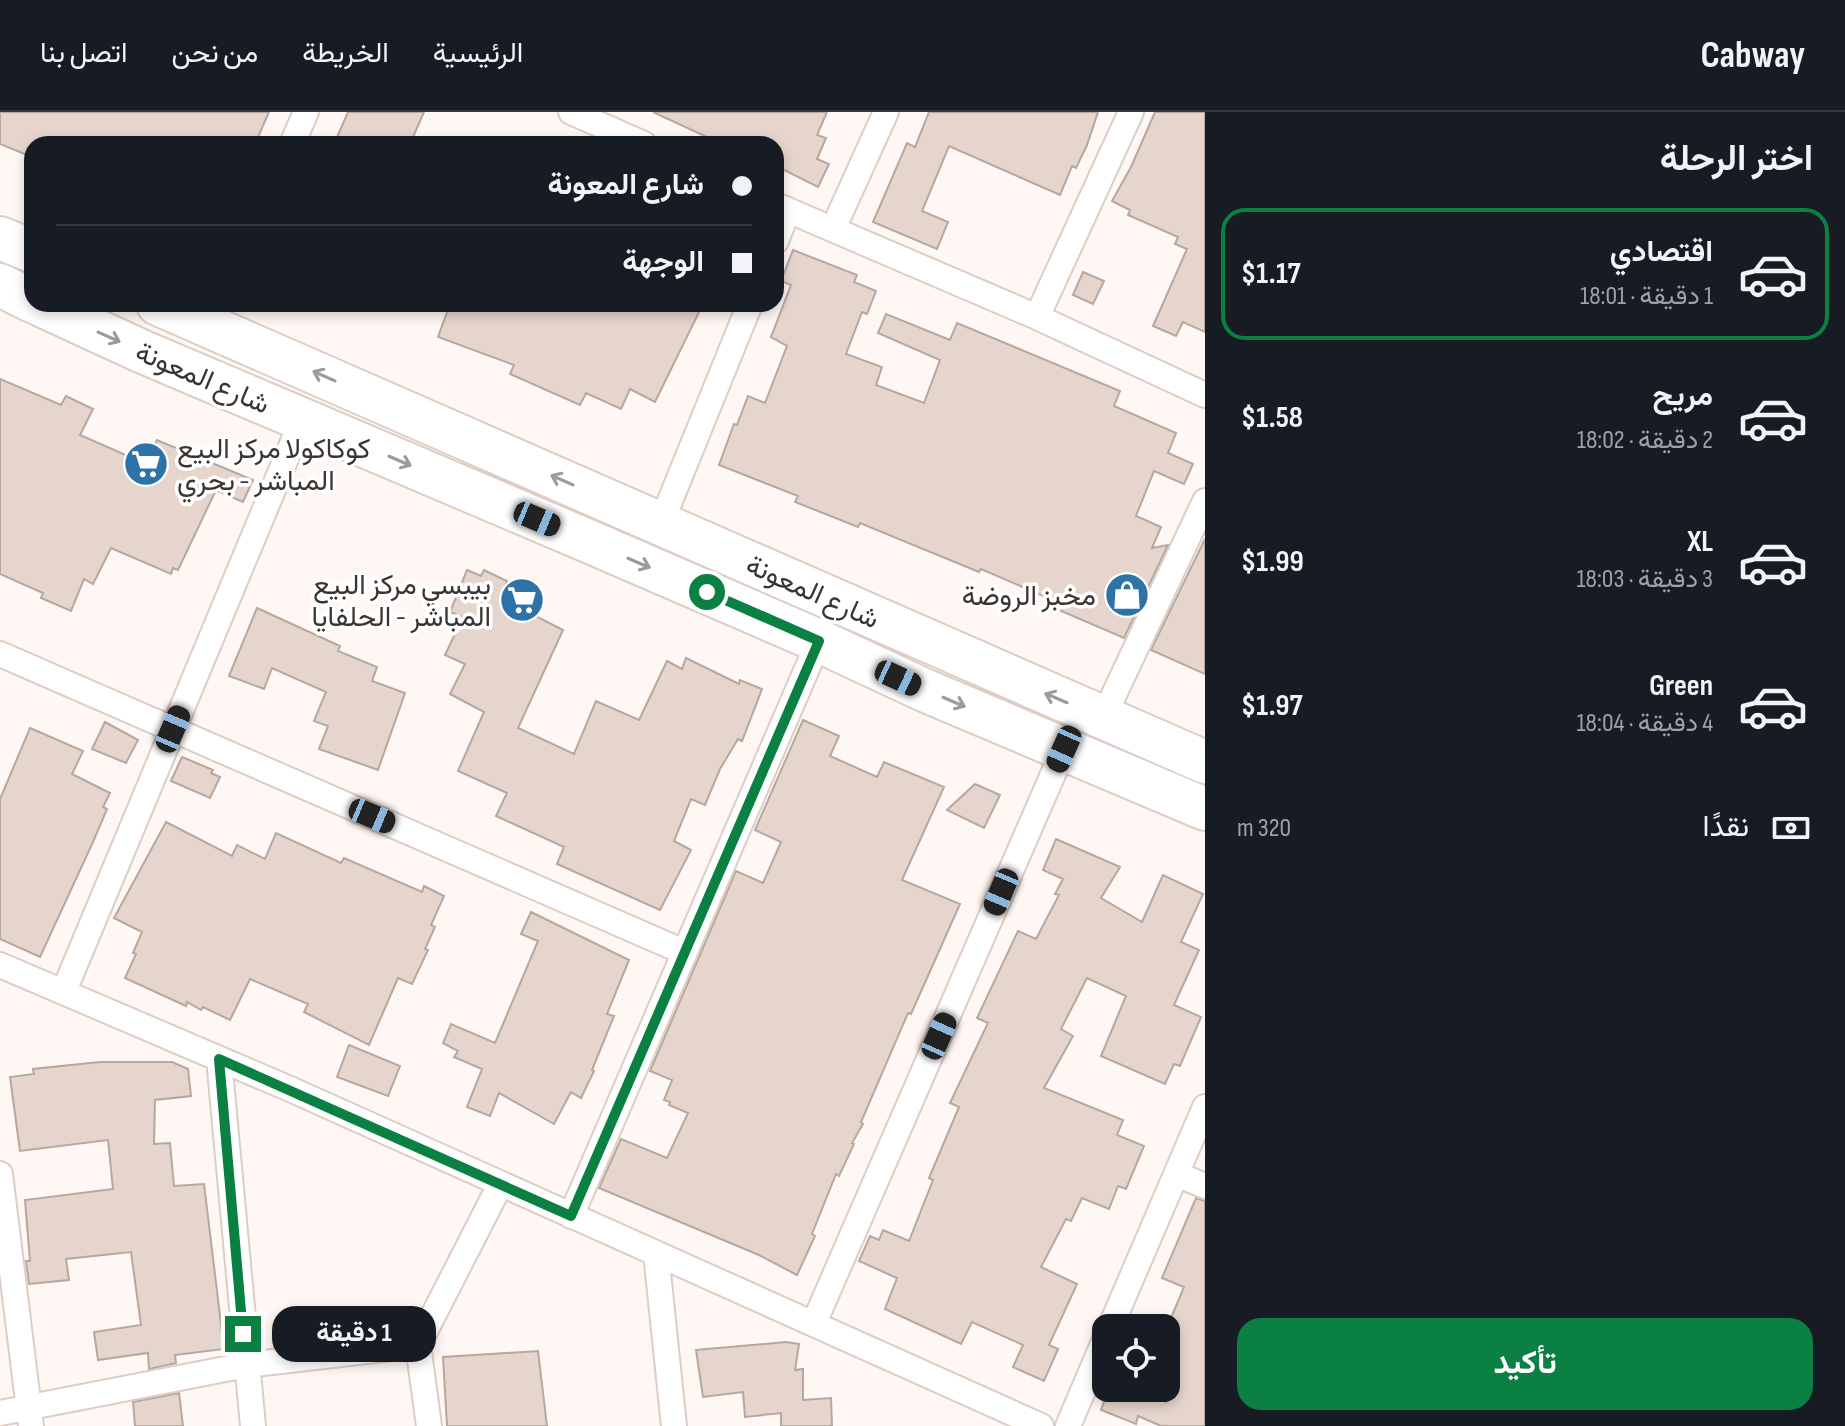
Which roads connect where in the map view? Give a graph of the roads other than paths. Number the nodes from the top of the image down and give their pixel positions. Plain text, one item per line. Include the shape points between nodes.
1 (306, 112) edge
2 (571, 112) edge
3 (886, 112) edge
4 (1131, 112) edge
5 (624, 122) edge
6 (296, 136) edge
7 (784, 209) edge
8 (833, 229) junction
9 (0, 238) edge
10 (24, 248) edge
11 (0, 285) edge
12 (24, 297) edge
13 (56, 312) edge
14 (747, 312) edge
15 (213, 315) edge
16 (1037, 317) junction
17 (1205, 395) edge
18 (303, 418) junction
19 (1205, 501) edge
20 (661, 523) junction
21 (819, 641) junction
22 (0, 654) edge
23 (1103, 718) junction
24 (173, 729) junction
25 (1064, 749) junction
26 (1205, 762) edge
27 (1205, 809) edge
28 (684, 952) junction
29 (0, 965) edge
30 (64, 991) junction
31 (219, 1059) junction
32 (1205, 1107) edge
33 (0, 1174) edge
34 (1176, 1174) junction
35 (500, 1185) junction
36 (1205, 1186) edge
37 (571, 1216) junction
38 (656, 1253) junction
39 (1116, 1314) edge
40 (814, 1323) junction
41 (418, 1345) junction
42 (246, 1365) junction
43 (1092, 1370) edge
44 (0, 1413) edge
45 (30, 1417) edge
46 (253, 1426) edge
47 (429, 1426) edge
48 (674, 1426) edge
49 (1041, 1426) edge
50 (1068, 1426) edge

1 - 6 street
2 - 5 street
3 - 8 street
4 - 16 street
7 - 8 street
8 - 16 street
9 - 10 highway
11 - 12 highway
13 -> 18 highway, شارع المعونة
14 - 20 street
20 -> 15 highway, شارع المعونة
16 - 17 street
18 -> 21 highway, شارع المعونة
18 - 24 street
19 - 23 street
23 -> 20 highway, شارع المعونة
21 -> 25 highway, شارع المعونة
21 - 28 street
22 - 24 street
23 - 26 highway, شارع المعونة
24 - 28 street
24 - 30 street
25 - 27 highway, شارع المعونة
25 - 40 street
28 - 37 street
29 - 30 street
30 - 31 street
31 - 35 street
31 - 42 street
32 - 34 street
33 - 45 street
34 - 36 street
34 - 39 street
35 - 37 street
35 - 41 street
37 - 38 street
38 - 40 street
38 - 48 street
40 - 49 street
41 - 42 street
41 - 47 street
42 - 45 street
42 - 46 street
43 - 50 street
44 - 45 street

